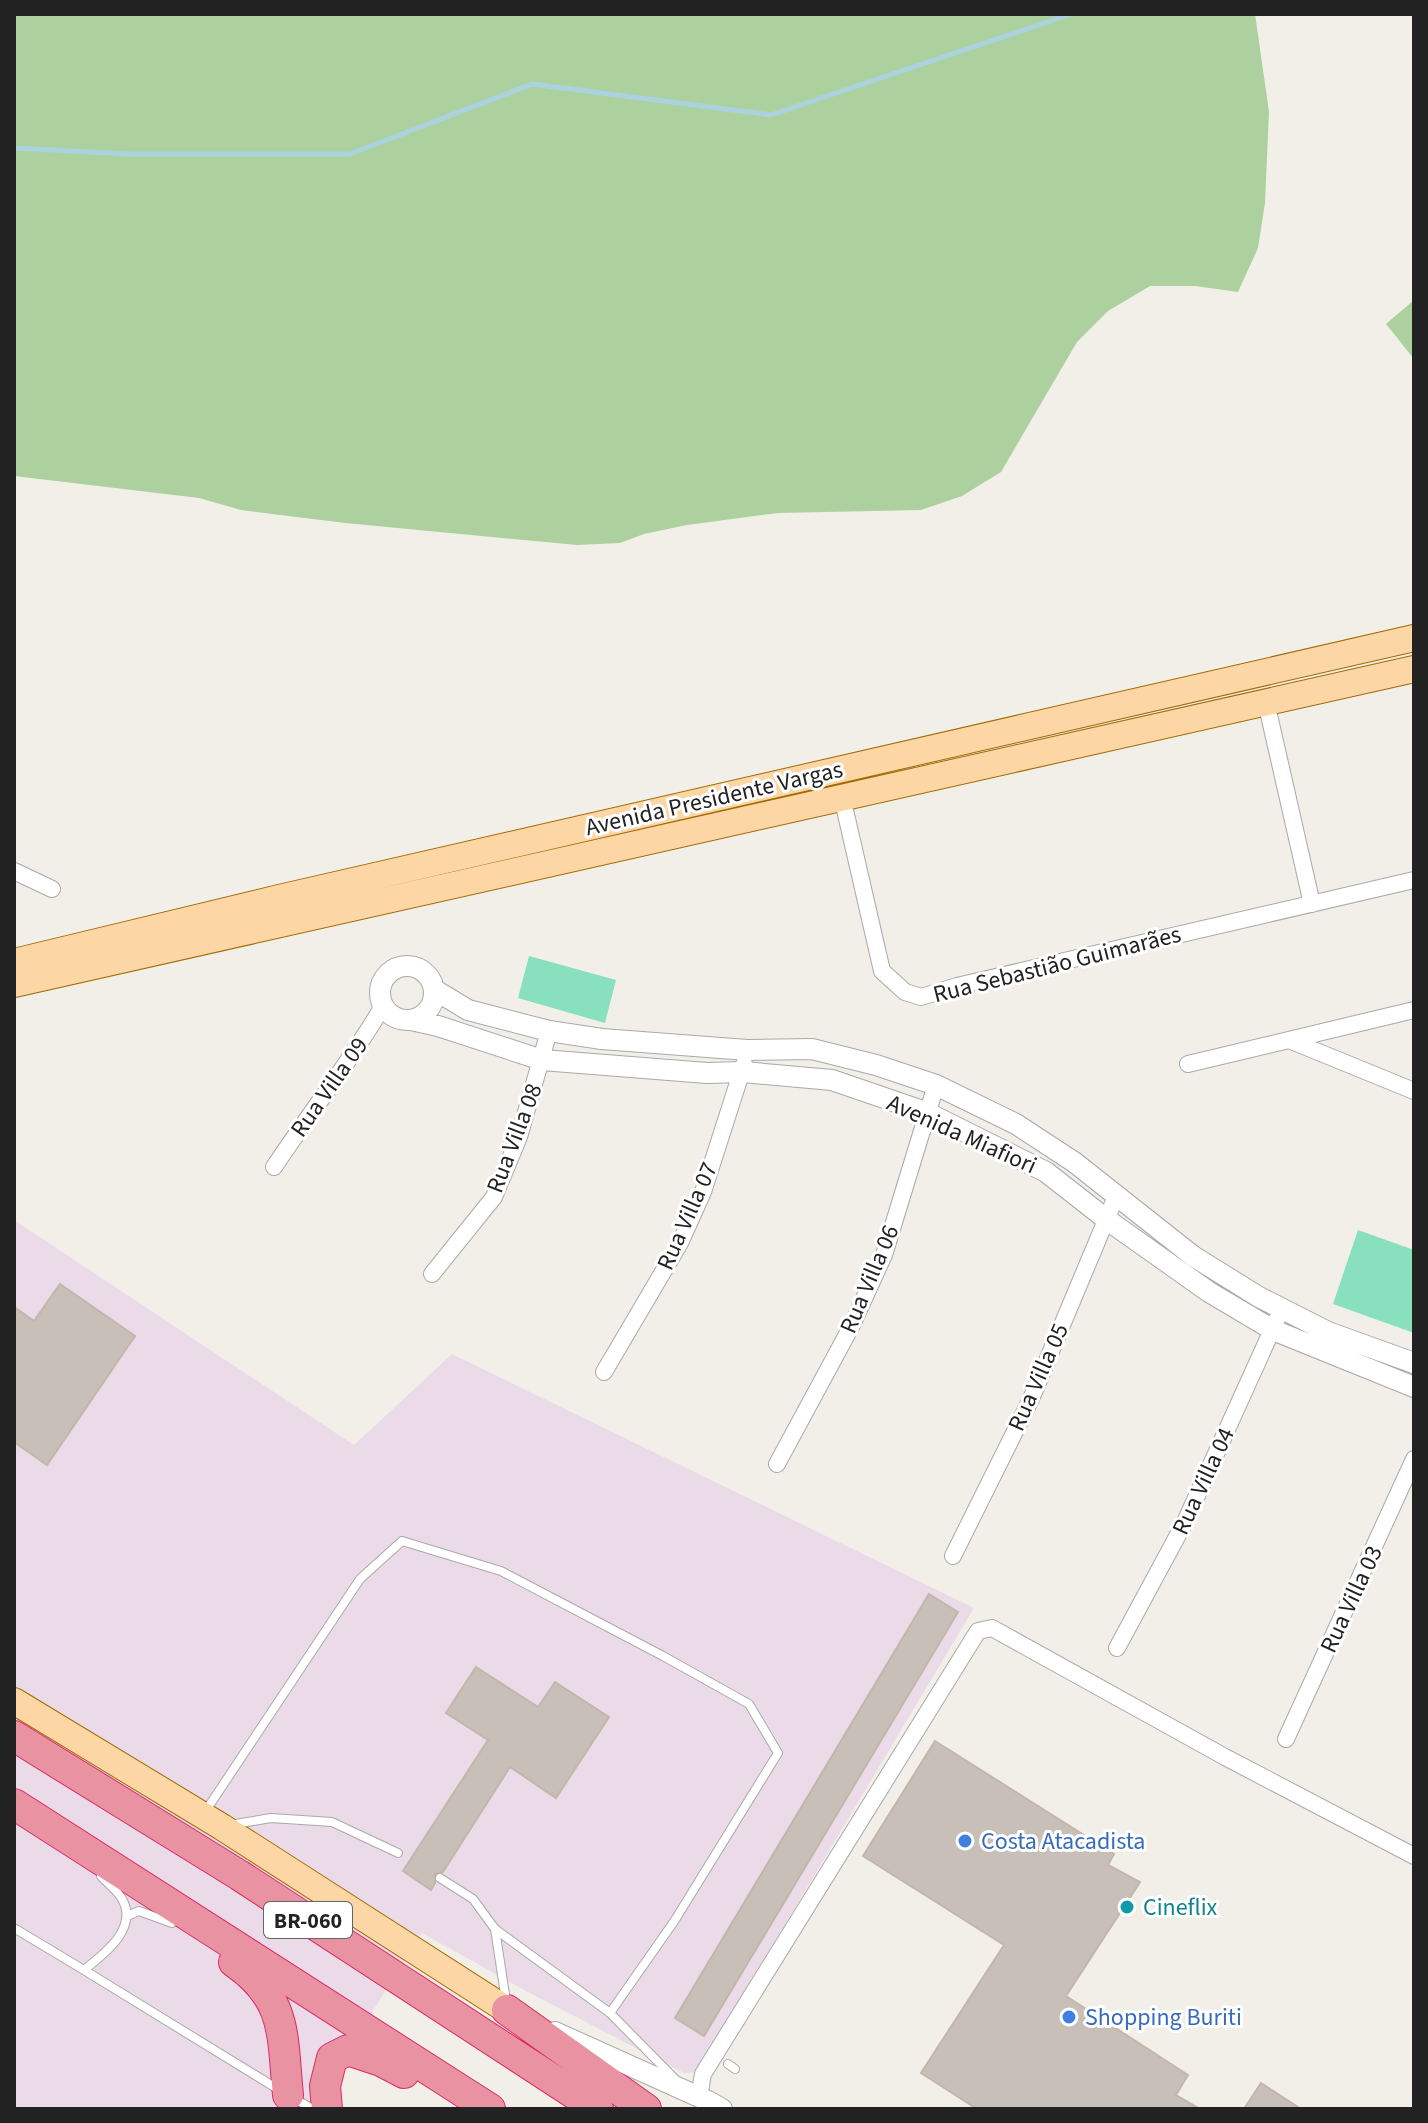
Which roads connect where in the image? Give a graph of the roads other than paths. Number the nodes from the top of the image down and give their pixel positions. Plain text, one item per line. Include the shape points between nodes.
1 (1414, 638) edge
2 (1414, 669) edge
3 (1266, 702) junction
4 (842, 797) junction
5 (543, 851) junction
6 (14, 871) edge
7 (1414, 880) edge
8 (52, 889) dead end
9 (1312, 904) junction
10 (14, 962) edge
11 (14, 984) edge
12 (435, 990) junction
13 (383, 1006) junction
14 (1414, 1010) edge
15 (411, 1020) junction
16 (549, 1031) junction
17 (1289, 1040) junction
18 (747, 1050) junction
19 (542, 1060) junction
20 (1188, 1064) dead end
21 (743, 1072) junction
22 (936, 1085) junction
23 (1414, 1091) edge
24 (928, 1113) junction
25 (274, 1167) dead end
26 (1117, 1194) junction
27 (1106, 1219) junction
28 (432, 1274) dead end
29 (1280, 1310) junction
30 (1273, 1330) junction
31 (1414, 1363) edge
32 (604, 1372) dead end
33 (1414, 1387) edge
34 (1414, 1459) edge
35 (777, 1464) dead end
36 (953, 1556) dead end
37 (1117, 1648) dead end
38 (14, 1701) edge
39 (14, 1736) edge
40 (1286, 1739) dead end
41 (14, 1804) edge
42 (14, 1819) edge
43 (212, 1822) junction
44 (398, 1853) dead end
45 (1414, 1856) edge
46 (101, 1876) junction
47 (440, 1878) dead end
48 (127, 1916) junction
49 (172, 1923) junction
50 (14, 1928) edge
51 (495, 1929) junction
52 (84, 1970) junction
53 (507, 2010) junction
54 (610, 2013) junction
55 (705, 2100) edge
56 (298, 2104) edge
57 (327, 2109) edge
58 (464, 2109) edge
59 (490, 2109) edge
60 (598, 2109) edge
61 (646, 2109) edge

1 - 5 main road, Avenida Presidente Vargas
2 - 3 main road, Avenida Presidente Vargas
3 - 4 main road, Avenida Presidente Vargas
3 - 9 street
4 - 5 main road, Avenida Presidente Vargas
4 - 9 street, Rua Sebastião Guimarães via 882,971 905,992 921,997
5 - 10 main road, Avenida Presidente Vargas
5 - 11 main road, Avenida Presidente Vargas
6 - 8 street
7 - 9 street, Rua Sebastião Guimarães
12 - 13 street via 415,966 404,965 381,985
12 - 15 street via 429,1010
12 - 16 street, Avenida Miafiori via 468,1010
13 - 15 street via 390,1015
13 - 25 street, Rua Villa 09 via 353,1058
14 - 17 street
15 - 19 street, Avenida Miafiori
16 - 18 street, Avenida Miafiori
16 - 19 street, Rua Villa 08
17 - 20 street
17 - 23 street
18 - 21 street, Rua Villa 07
18 - 22 street, Avenida Miafiori via 812,1049
19 - 21 street, Avenida Miafiori
19 - 28 street, Rua Villa 08 via 494,1197
21 - 24 street, Avenida Miafiori via 832,1080
21 - 32 street, Rua Villa 07 via 680,1243
22 - 24 street, Rua Villa 06
22 - 26 street, Avenida Miafiori via 1016,1124
24 - 27 street, Avenida Miafiori via 1046,1172
24 - 35 street, Rua Villa 06 via 884,1255
26 - 27 street, Rua Villa 05
26 - 29 street, Avenida Miafiori via 1193,1256
27 - 30 street, Avenida Miafiori
27 - 36 street, Rua Villa 05 via 1031,1399
29 - 30 street, Rua Villa 04
29 - 31 street, Avenida Miafiori
30 - 33 street, Avenida Miafiori
30 - 37 street, Rua Villa 04 via 1186,1520
34 - 40 street, Rua Villa 03
38 - 43 main road
39 - 60 highway, BR-060
41 - 59 highway, BR-060
42 - 46 highway
43 - 44 lane via 332,1822
43 - 53 main road
43 - 54 lane via 360,1579 402,1541 501,1571 749,1704 778,1753 675,1920
45 - 55 street via 992,1628 978,1631 703,2074
46 - 48 lane via 122,1898
46 - 49 highway
47 - 51 lane via 473,1899
48 - 49 lane via 139,1911
48 - 52 lane via 106,1953
49 - 56 highway via 238,1964 263,1987 280,2016
50 - 52 lane
51 - 53 lane
51 - 54 lane
52 - 56 lane
53 - 55 street
53 - 61 highway
54 - 55 lane
57 - 58 highway via 325,2086 332,2058 348,2050 381,2061

